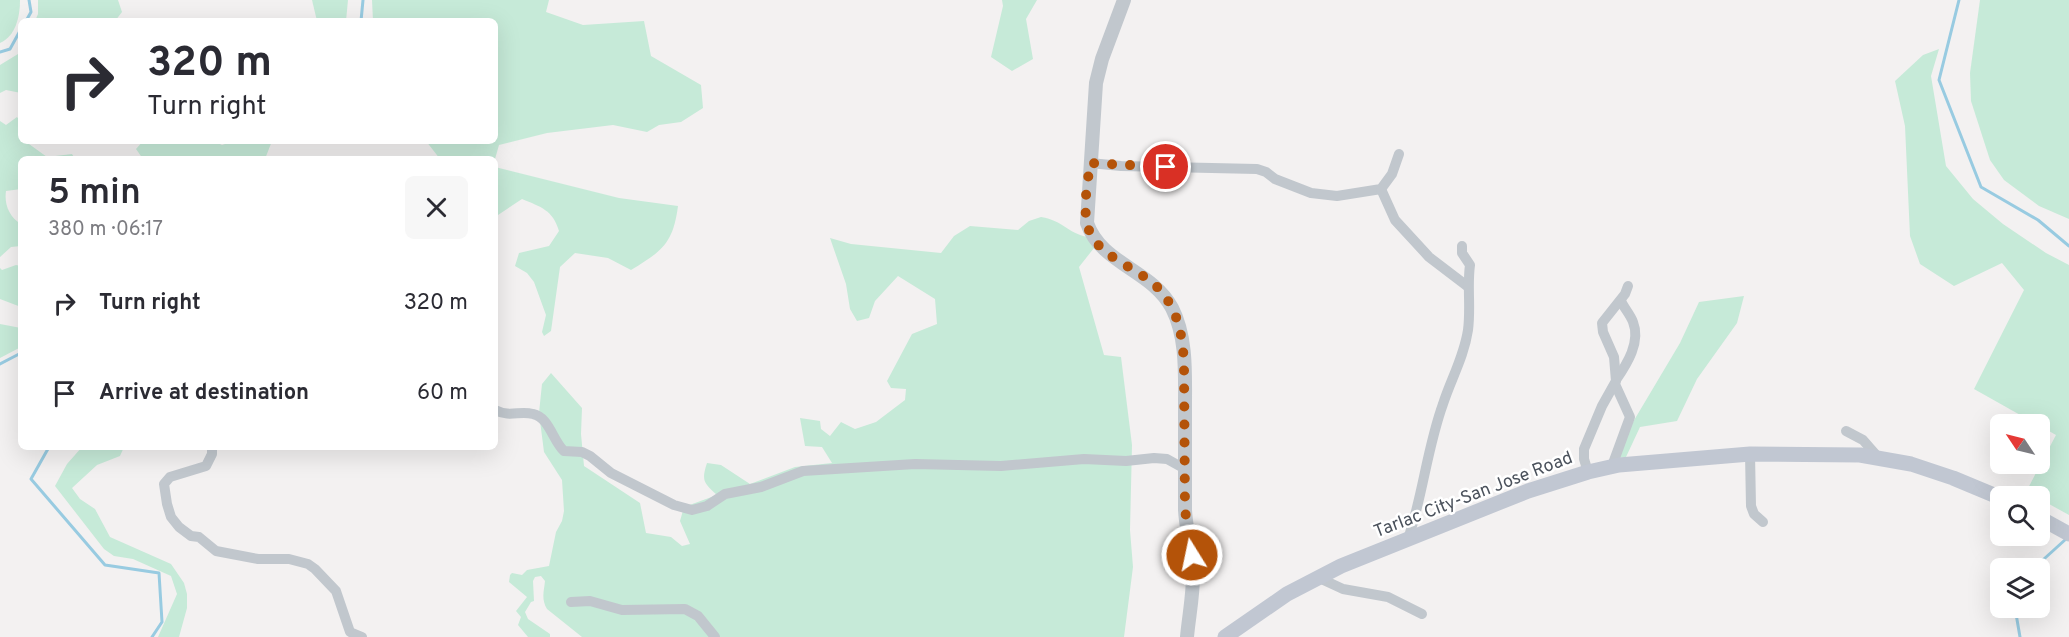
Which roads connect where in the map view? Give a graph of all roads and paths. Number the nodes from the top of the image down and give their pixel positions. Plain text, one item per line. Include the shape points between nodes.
1 (1124, 0) edge
2 (1399, 154) dead end
3 (1090, 163) junction
4 (1381, 189) junction
5 (1462, 246) dead end
6 (1467, 286) junction
7 (1628, 286) dead end
8 (1621, 301) junction
9 (1616, 382) junction
10 (498, 411) edge
11 (1846, 431) dead end
12 (212, 450) edge
13 (1749, 454) junction
14 (1876, 456) junction
15 (1612, 466) junction
16 (1185, 470) junction
17 (1588, 472) junction
18 (1990, 493) edge
19 (1763, 522) dead end
20 (2050, 524) edge
21 (2069, 534) edge
22 (1408, 539) junction
23 (1317, 577) junction
24 (571, 602) dead end
25 (1422, 614) dead end
26 (362, 637) edge
27 (715, 637) edge
28 (1187, 637) edge
29 (1225, 637) edge

1 - 3 street via 1096,84
2 - 4 street
3 - 4 street via 1257,169 1311,193 1338,196
3 - 16 street via 1086,217 1092,238 1159,289 1179,324 1184,355
4 - 6 street via 1395,220 1429,258
5 - 6 street via 1470,265
6 - 22 street via 1468,328 1461,359 1442,405
7 - 8 street
8 - 9 street via 1633,322 1635,335 1630,360
8 - 9 street via 1602,323 1614,357
9 - 15 street via 1630,417
9 - 17 street via 1584,449
10 - 16 street via 535,414 544,420 564,451 582,452 611,473 692,510 725,494 761,487 803,471 1154,458 1167,459
11 - 14 street via 1863,440
12 - 26 street via 206,466 170,477 164,484 171,517 179,527 223,554 308,564 336,591 350,632
13 - 14 main road, Tarlac City-San Jose Road
13 - 15 main road, Tarlac City-San Jose Road
13 - 19 street via 1751,506
14 - 18 main road, Tarlac City-San Jose Road via 1943,474
15 - 17 main road, Tarlac City-San Jose Road
16 - 28 street via 1193,572
17 - 22 main road, Tarlac City-San Jose Road via 1498,502
20 - 21 main road
22 - 23 main road, Tarlac City-San Jose Road
23 - 25 street via 1343,589 1388,597
23 - 29 main road, Tarlac City-San Jose Road
24 - 27 street via 622,610 685,609 698,616

